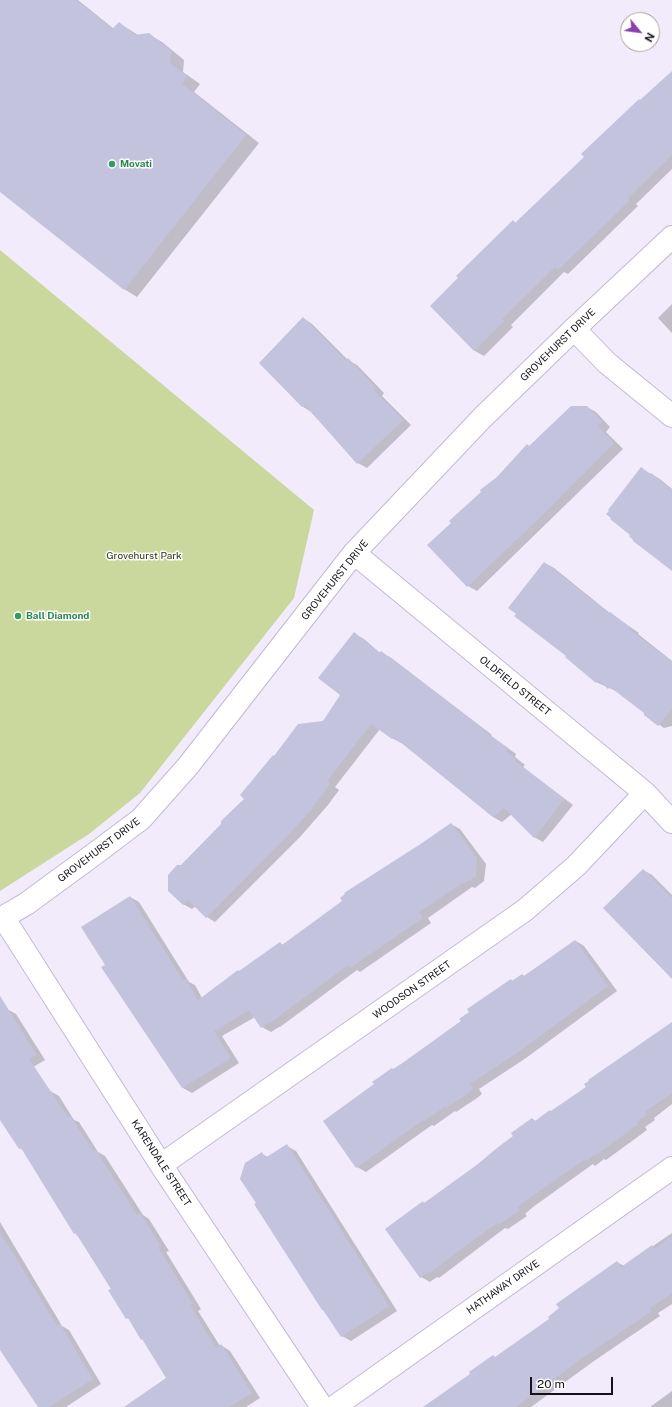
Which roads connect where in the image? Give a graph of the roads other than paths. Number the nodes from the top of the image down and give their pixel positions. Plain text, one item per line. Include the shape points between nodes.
1 (672, 237) edge
2 (574, 329) junction
3 (672, 416) edge
4 (354, 553) junction
5 (645, 793) junction
6 (672, 822) edge
7 (2, 918) edge
8 (161, 1165) junction
9 (672, 1168) edge
10 (322, 1407) edge
11 (334, 1407) edge

1 - 2 street, GROVEHURST DRIVE
2 - 3 street via 607,362
2 - 4 street, GROVEHURST DRIVE via 483,417
4 - 5 street, OLDFIELD STREET
4 - 7 street, GROVEHURST DRIVE via 188,766 141,819 38,895
5 - 6 street, OLDFIELD STREET
5 - 8 street, WOODSON STREET via 576,866 525,910
7 - 8 street, KARENDALE STREET
8 - 10 street, KARENDALE STREET
9 - 11 street, HATHAWAY DRIVE

